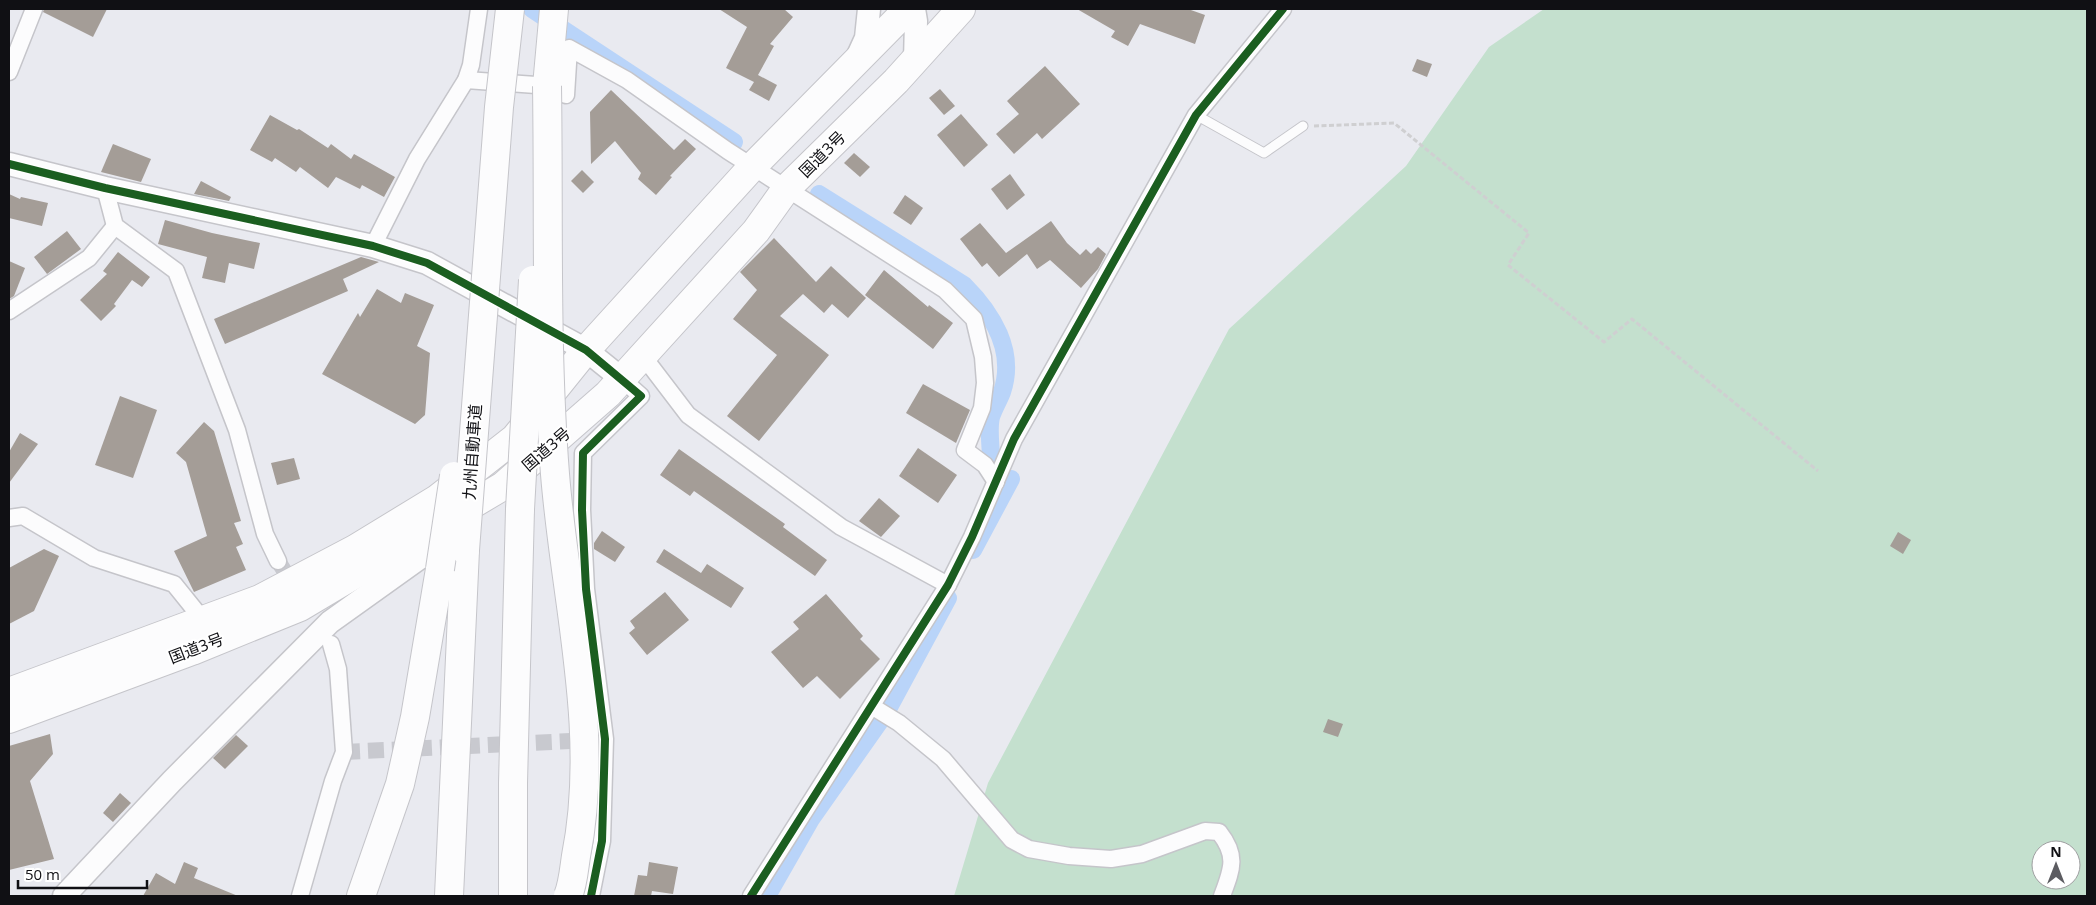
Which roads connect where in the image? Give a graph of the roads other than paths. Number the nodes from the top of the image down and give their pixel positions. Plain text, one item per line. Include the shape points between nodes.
1 (34, 9) edge
2 (479, 9) edge
3 (510, 9) edge
4 (554, 9) edge
5 (869, 9) edge
6 (908, 9) edge
7 (914, 9) edge
8 (961, 9) edge
9 (1283, 9) edge
10 (915, 61) junction
11 (855, 64) junction
12 (9, 72) edge
13 (466, 80) junction
14 (547, 86) junction
15 (499, 107) junction
16 (1196, 115) junction
17 (1304, 126) road end
18 (9, 164) edge
19 (754, 166) junction
20 (105, 188) junction
21 (786, 189) junction
22 (115, 226) junction
23 (373, 246) junction
24 (9, 311) edge
25 (586, 350) junction
26 (643, 356) junction
27 (615, 387) junction
28 (996, 482) junction
29 (9, 518) edge
30 (278, 561) tunnel mouth
31 (948, 585) junction
32 (204, 620) junction
33 (331, 644) tunnel mouth
34 (9, 692) edge
35 (872, 707) junction
36 (9, 719) edge
37 (755, 895) edge
38 (64, 896) edge
39 (300, 896) edge
40 (361, 896) edge
41 (449, 896) edge
42 (513, 896) edge
43 (568, 896) edge
44 (591, 896) edge
45 (1222, 896) edge

1 - 12 street
2 - 13 street
3 - 15 highway, 九州自動車道, bridge
4 - 14 highway
5 - 11 street via 866,38
6 - 11 highway, 国道3号
7 - 10 street
8 - 10 highway, 国道3号
9 - 16 street
10 - 21 highway, 国道3号
11 - 19 highway, 国道3号
13 - 19 street via 536,85 566,95 569,48 627,80
13 - 23 street via 417,159
14 - 42 highway, bridge via 520,509
14 - 43 highway, bridge via 551,403 561,532 585,730 586,784 580,838
15 - 40 highway, bridge via 483,191 458,447 415,717 400,784
15 - 41 highway, 九州自動車道, bridge via 465,550
16 - 17 lane via 1264,153
16 - 28 street via 1014,439
18 - 20 street
19 - 21 street
19 - 25 highway, 国道3号
20 - 22 street
20 - 23 street
21 - 26 highway, 国道3号 via 756,231
21 - 28 street via 945,290 974,318 985,383 982,408 965,450 985,465
22 - 24 street via 89,258
22 - 30 street via 176,270 237,430 265,534
23 - 25 street via 427,263
25 - 27 street
25 - 32 highway, 国道3号 via 515,438 437,499 355,549 260,599
26 - 27 highway, 国道3号
26 - 31 street via 688,415 841,527
27 - 36 highway, 国道3号 via 503,486 300,607
27 - 38 street via 499,501 330,622 172,781
27 - 44 street via 641,396 583,453 586,589 605,739 602,841
28 - 31 street
29 - 32 street via 23,516 94,558 174,584
31 - 35 street
32 - 34 highway, 国道3号
33 - 39 street via 338,670 344,752
35 - 37 street
35 - 45 street via 899,723 943,759 1012,840 1029,849 1111,859 1142,854 1205,831 1220,832 1229,844 1233,858

